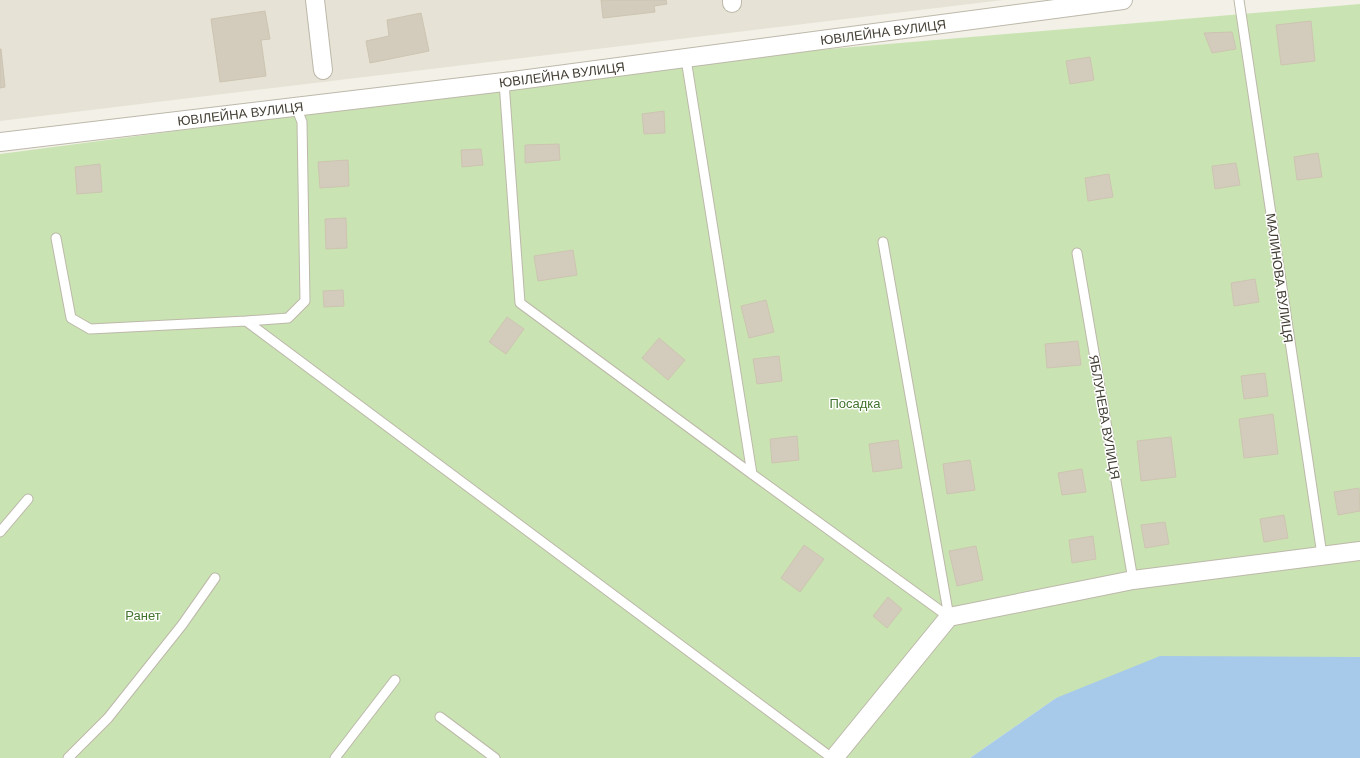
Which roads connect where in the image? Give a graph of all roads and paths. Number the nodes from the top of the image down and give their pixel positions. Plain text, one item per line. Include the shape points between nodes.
1 (315, 0) edge
2 (1239, 0) edge
3 (1114, 1) edge
4 (686, 59) junction
5 (323, 70) dead end
6 (504, 82) junction
7 (296, 107) junction
8 (0, 142) edge
9 (56, 238) dead end
10 (883, 242) dead end
11 (1077, 254) dead end
12 (246, 321) junction
13 (752, 474) junction
14 (28, 499) dead end
15 (0, 532) edge
16 (1360, 550) edge
17 (1322, 555) junction
18 (215, 578) dead end
19 (1133, 580) junction
20 (949, 617) junction
21 (394, 680) dead end
22 (440, 717) dead end
23 (68, 758) edge
24 (335, 758) edge
25 (495, 758) edge
26 (833, 758) edge

1 - 5 street
2 - 17 lane, МАЛИНОВА ВУЛИЦЯ
3 - 4 street, ЮВІЛЕЙНА ВУЛИЦЯ
4 - 6 street, ЮВІЛЕЙНА ВУЛИЦЯ
4 - 13 lane
6 - 7 street, ЮВІЛЕЙНА ВУЛИЦЯ
6 - 13 lane via 520,303
7 - 8 street, ЮВІЛЕЙНА ВУЛИЦЯ
7 - 12 lane via 302,122 306,301 288,318
9 - 12 lane via 71,318 90,330
10 - 20 lane
11 - 19 lane, ЯБЛУНЕВА ВУЛИЦЯ
12 - 26 lane
13 - 20 lane
14 - 15 lane
16 - 17 street
17 - 19 street
18 - 23 lane via 182,625 108,718
19 - 20 street
20 - 26 street
21 - 24 lane
22 - 25 lane

